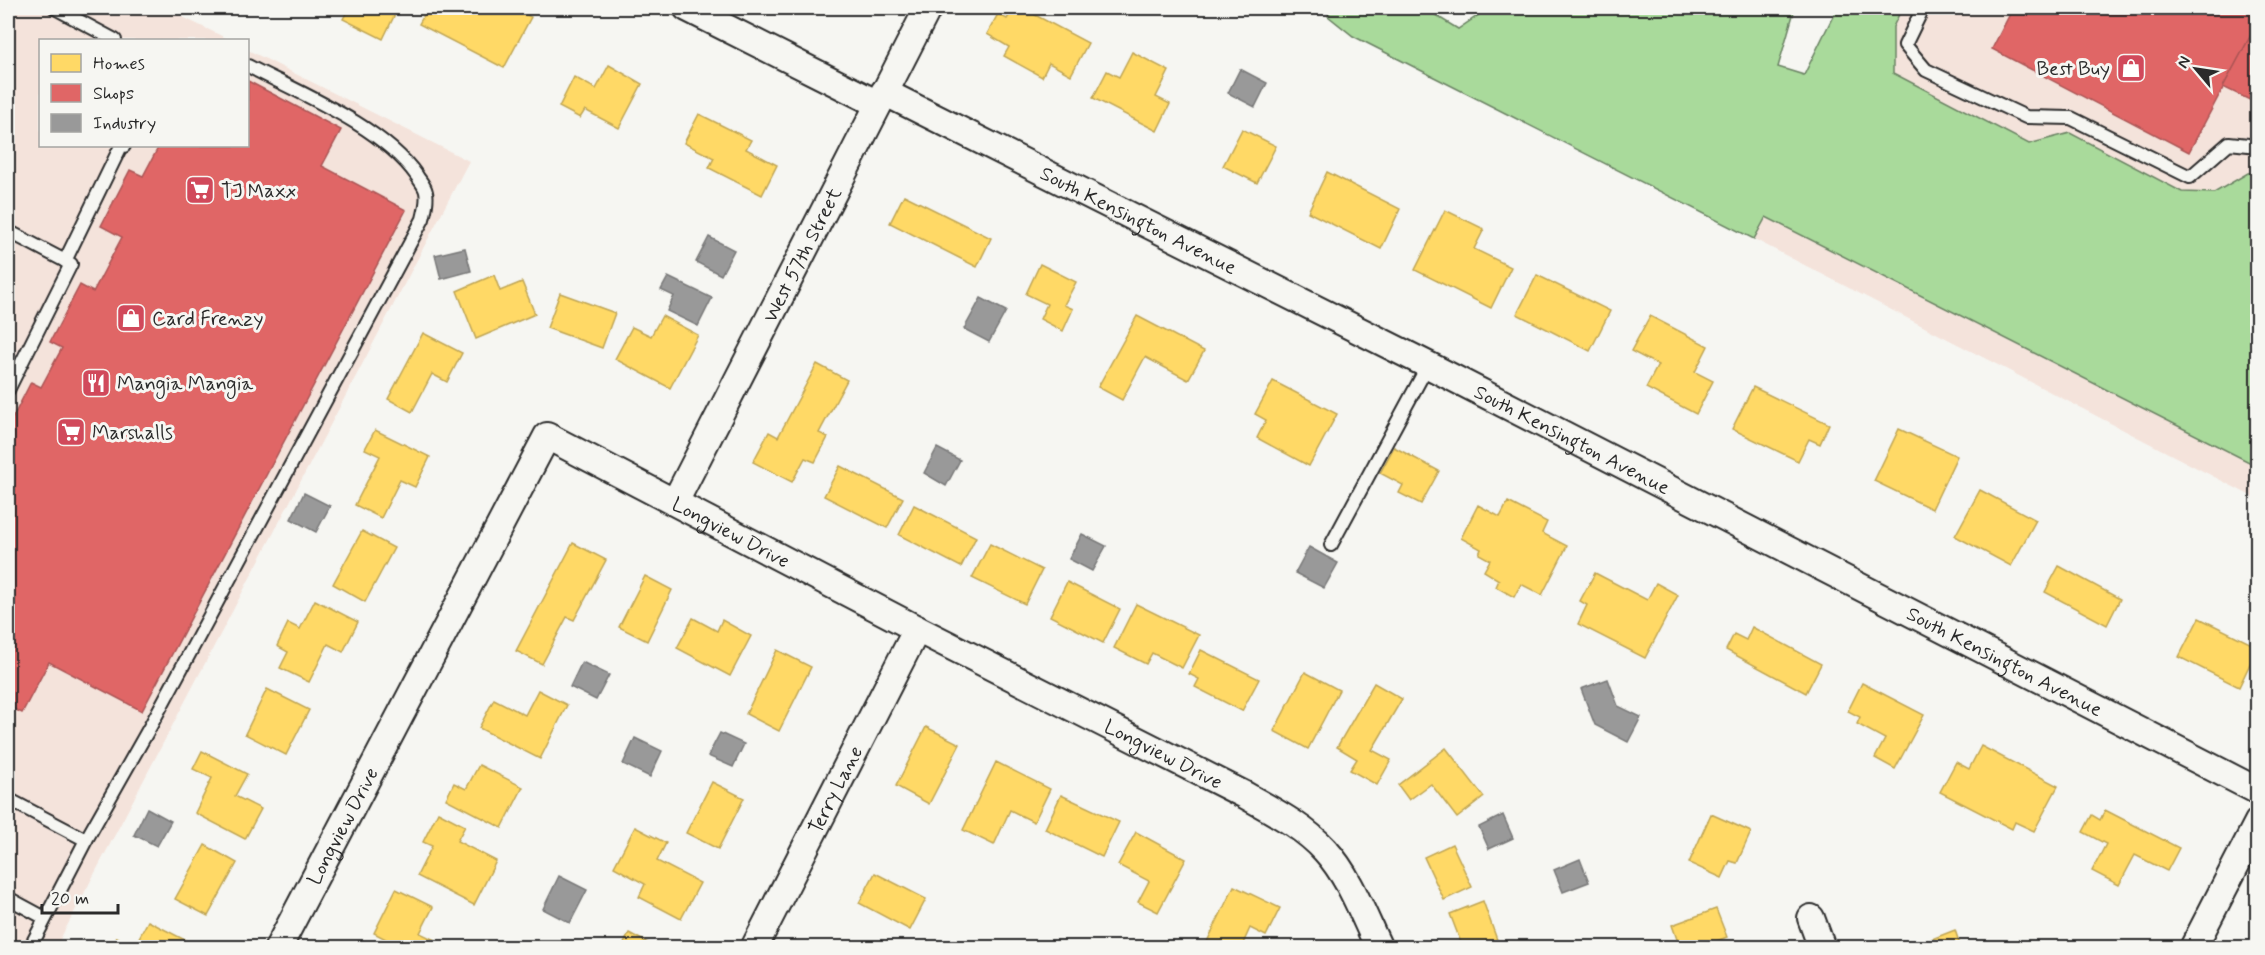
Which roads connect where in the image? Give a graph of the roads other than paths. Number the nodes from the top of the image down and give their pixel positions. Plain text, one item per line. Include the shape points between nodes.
1 (55, 8) edge
2 (687, 8) edge
3 (928, 8) edge
4 (1923, 8) edge
5 (113, 39) edge
6 (249, 67) edge
7 (881, 98) junction
8 (2258, 146) edge
9 (121, 147) edge
10 (8, 231) edge
11 (65, 261) junction
12 (1428, 365) junction
13 (8, 390) edge
14 (675, 502) junction
15 (1331, 545) dead end
16 (916, 629) junction
17 (2258, 791) edge
18 (8, 800) edge
19 (2258, 822) edge
20 (86, 840) junction
21 (8, 898) edge
22 (45, 918) junction
23 (1811, 918) dead end
24 (30, 948) edge
25 (278, 948) edge
26 (754, 948) edge
27 (1379, 948) edge
28 (1822, 948) edge
29 (2193, 948) edge

1 - 5 lane
2 - 7 street, South Kensington Avenue
3 - 7 street, West 57th Street
4 - 8 lane via 1905,45 1926,70 2026,117 2071,118 2190,177 2229,144
6 - 20 lane via 384,143 409,166 426,190 426,205 423,219
7 - 12 street, South Kensington Avenue
7 - 14 street, West 57th Street
9 - 11 lane
10 - 11 lane
11 - 13 lane via 71,264
12 - 15 lane
12 - 17 street, South Kensington Avenue
14 - 16 street, Longview Drive
14 - 25 street, Longview Drive via 547,436
16 - 26 street, Terry Lane
16 - 27 street, Longview Drive via 1290,820 1326,850 1350,887
18 - 20 lane
19 - 29 street
20 - 22 lane
21 - 22 lane
22 - 24 lane
23 - 28 street

